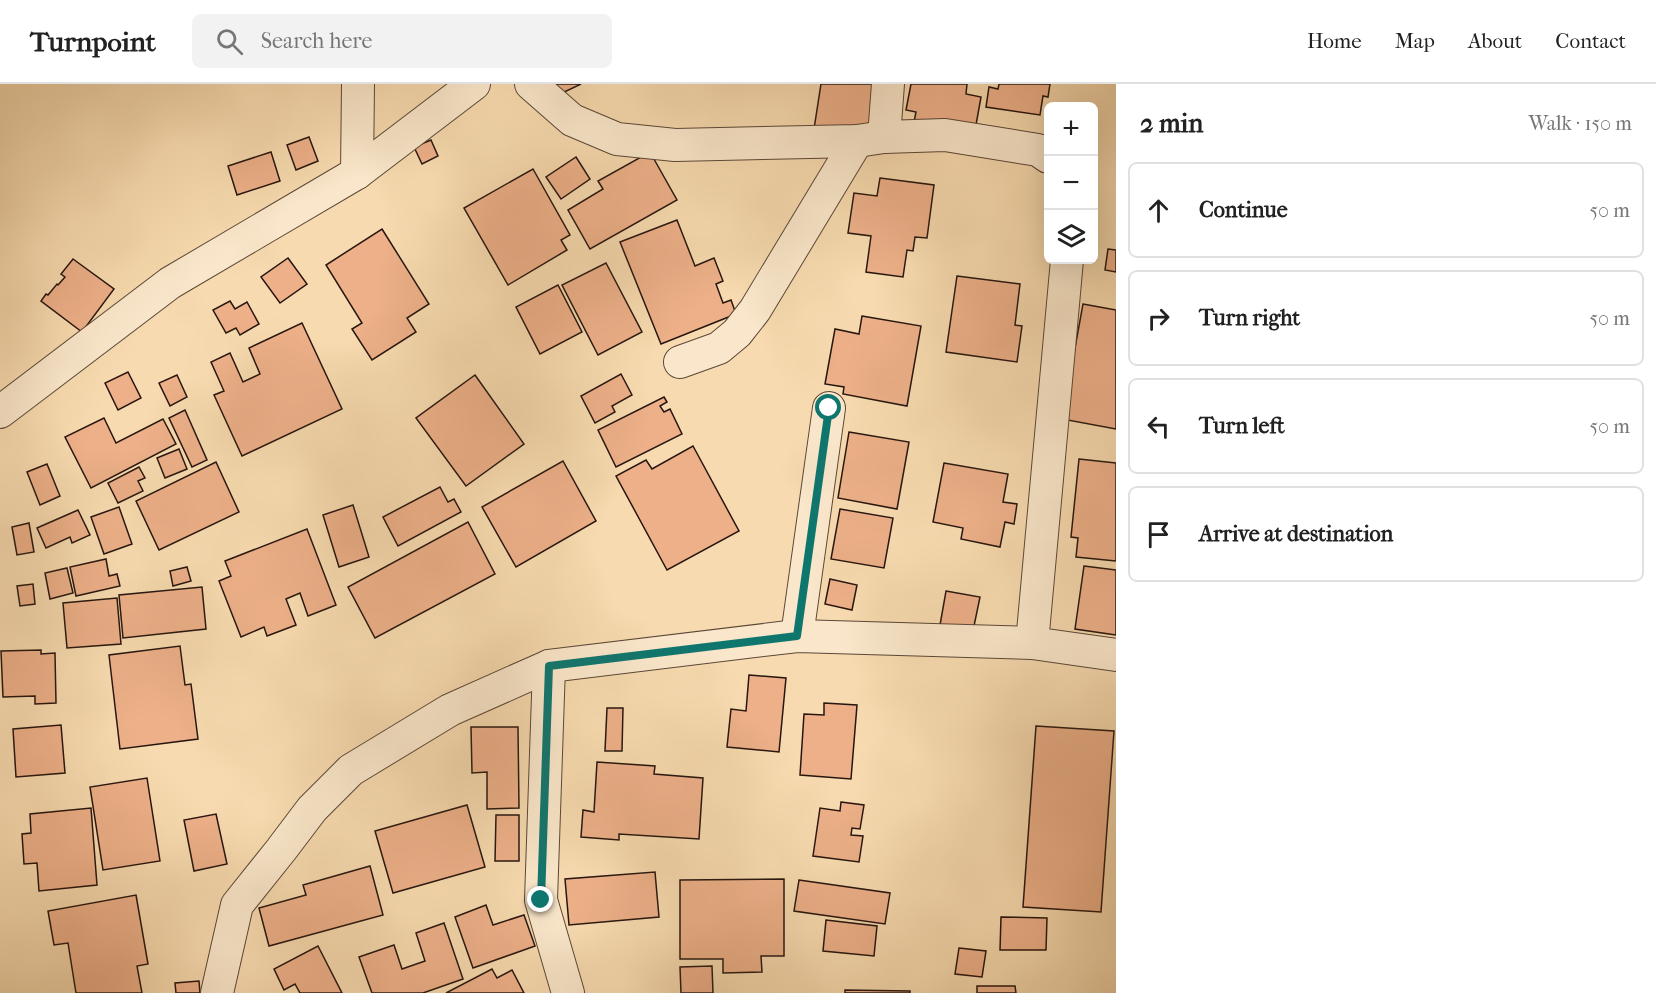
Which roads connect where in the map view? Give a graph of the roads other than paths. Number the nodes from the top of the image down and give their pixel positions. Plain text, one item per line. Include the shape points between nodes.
1 (358, 84) edge
2 (474, 84) edge
3 (531, 84) edge
4 (888, 84) edge
5 (871, 139) junction
6 (1047, 156) edge
7 (357, 173) junction
8 (1067, 264) edge
9 (680, 362) dead end
10 (829, 408) dead end
11 (0, 412) edge
12 (797, 636) junction
13 (1032, 643) junction
14 (1116, 655) edge
15 (549, 666) junction
16 (217, 993) edge
17 (568, 993) edge

1 - 7 street
2 - 7 street
3 - 5 street via 572,120 617,140 675,145
4 - 5 street
5 - 6 street via 945,135 1038,150
5 - 9 street via 737,333 719,348
7 - 11 street via 171,283
8 - 13 street
10 - 12 street
12 - 13 street
12 - 15 street
13 - 14 street
15 - 16 street via 450,710 351,770 327,793 237,905
15 - 17 street via 541,900

